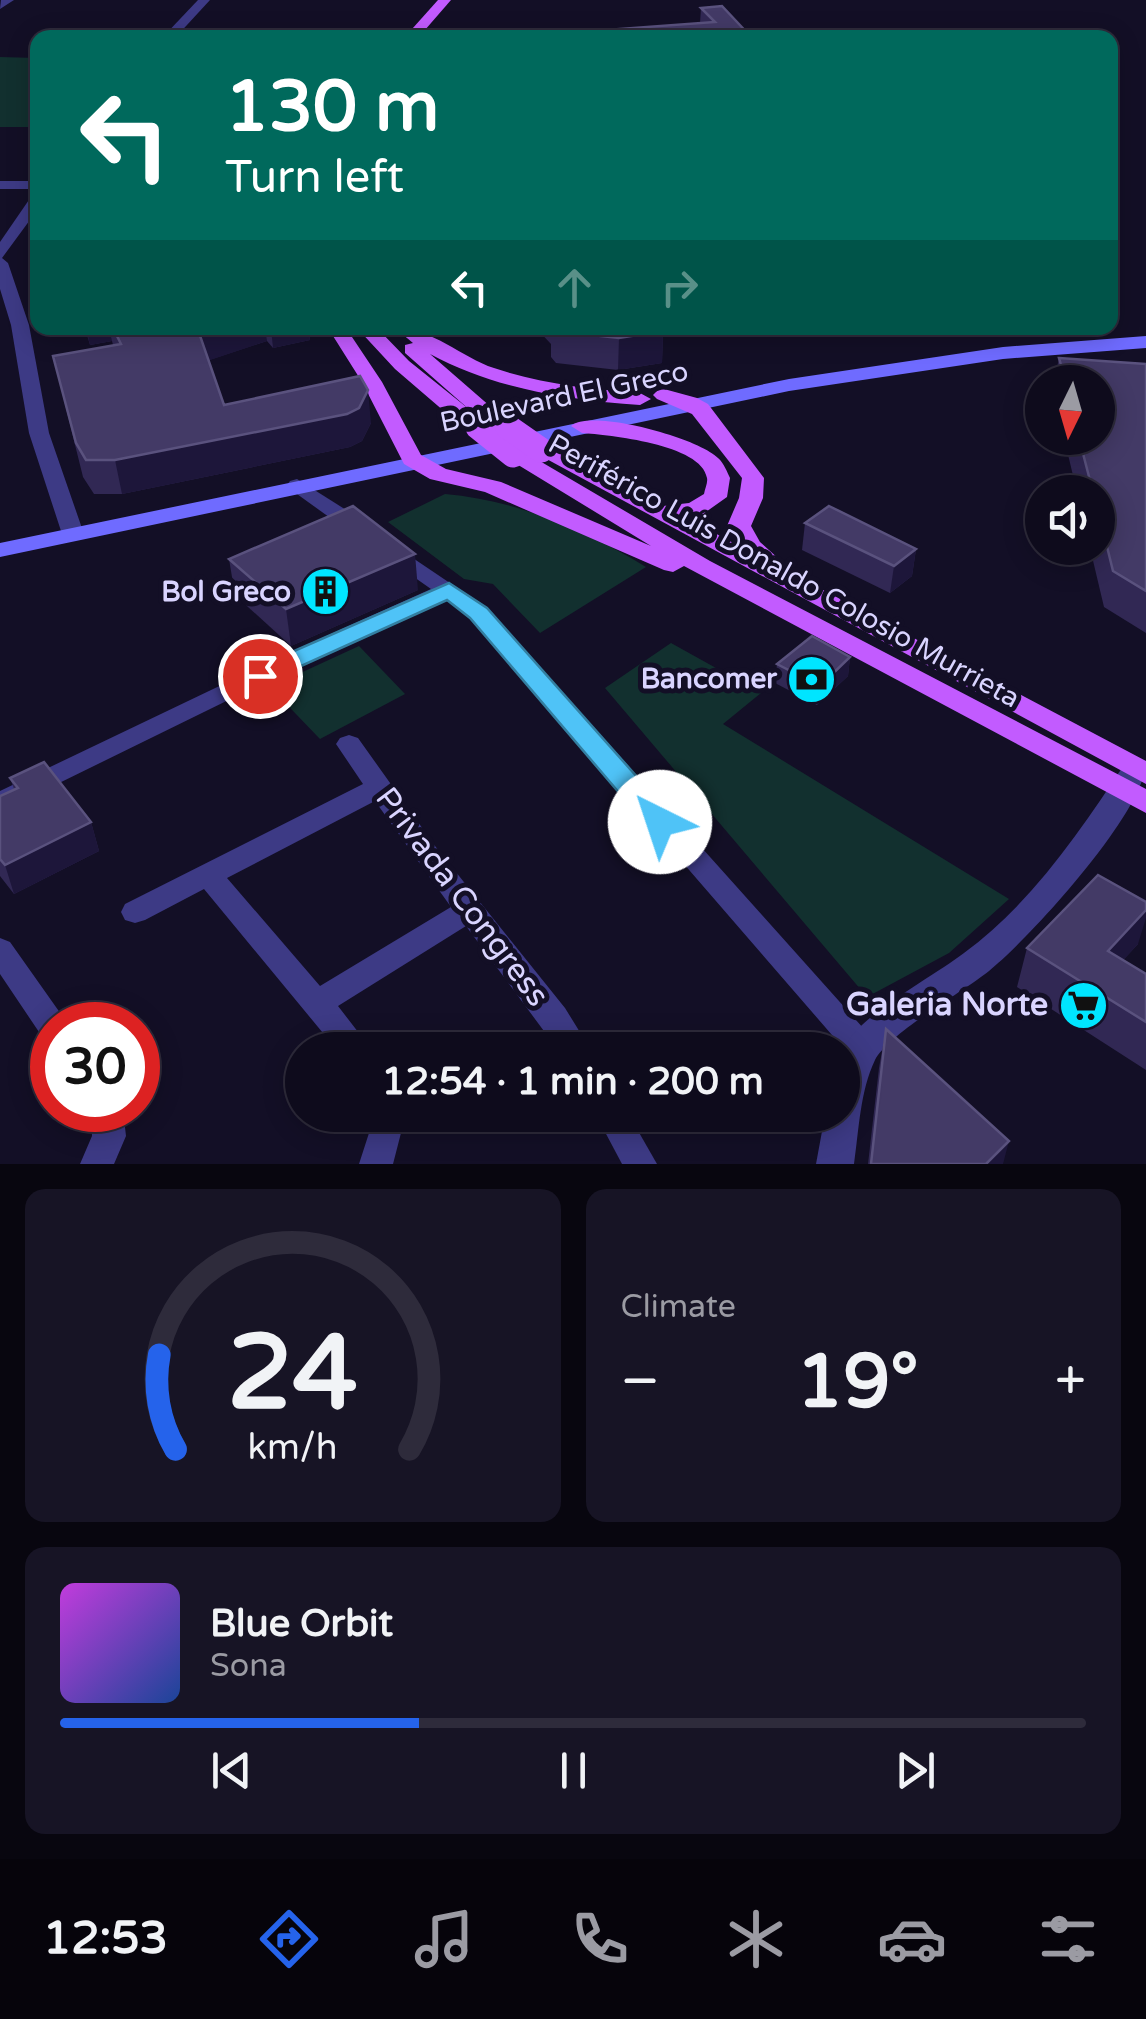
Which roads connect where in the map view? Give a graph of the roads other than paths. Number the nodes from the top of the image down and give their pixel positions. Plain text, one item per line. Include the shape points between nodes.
1 (8, 0) edge
2 (204, 0) edge
3 (428, 0) edge
4 (445, 0) edge
5 (0, 6) edge
6 (176, 30) edge
7 (401, 30) edge
8 (417, 30) edge
9 (0, 185) edge
10 (30, 185) edge
11 (30, 209) edge
12 (0, 254) edge
13 (0, 263) edge
14 (1146, 330) edge
15 (1118, 332) edge
16 (342, 335) edge
17 (373, 335) edge
18 (400, 335) edge
19 (415, 335) edge
20 (1089, 335) edge
21 (1146, 342) edge
22 (664, 395) junction
23 (640, 399) junction
24 (690, 402) junction
25 (478, 417) junction
26 (582, 426) junction
27 (407, 453) junction
28 (296, 485) junction
29 (658, 513) junction
30 (71, 526) junction
31 (0, 533) edge
32 (0, 550) edge
33 (735, 584) junction
34 (811, 594) junction
35 (456, 595) junction
36 (349, 744) dead end
37 (1137, 783) edge
38 (378, 787) junction
39 (0, 802) edge
40 (208, 874) junction
41 (134, 912) dead end
42 (468, 912) junction
43 (0, 950) edge
44 (36, 1002) edge
45 (318, 1003) junction
46 (341, 1032) edge
47 (564, 1032) edge
48 (862, 1048) junction
49 (109, 1132) edge
50 (384, 1132) edge
51 (619, 1132) edge
52 (631, 1162) edge
53 (97, 1164) edge
54 (376, 1164) edge
55 (835, 1164) edge

1 - 5 street
2 - 6 street
3 - 7 main road
4 - 8 main road
9 - 10 street
11 - 12 street
13 - 30 street via 20,325 38,434
14 - 15 main road, Boulevard El Greco
16 - 27 main road
17 - 25 main road, Periférico Luis Donaldo Colosio Murrieta via 402,365
18 - 25 main road, Periférico Luis Donaldo Colosio Murrieta
19 - 23 main road via 442,353 546,389
20 - 22 main road, Boulevard El Greco via 940,348
21 - 24 main road, Boulevard El Greco via 1018,351
22 - 23 main road, Boulevard El Greco
22 - 24 main road
23 - 27 main road, Boulevard El Greco
24 - 26 main road, Boulevard El Greco
24 - 34 main road via 753,478 741,536
25 - 29 main road, Periférico Luis Donaldo Colosio Murrieta, bridge
25 - 33 main road, Periférico Luis Donaldo Colosio Murrieta, bridge via 513,456
26 - 27 main road, Boulevard El Greco
26 - 29 main road via 673,442 714,468 720,479 716,497 695,509
27 - 28 main road, Boulevard El Greco
27 - 30 main road, Boulevard El Greco
27 - 33 main road via 438,474 493,487 681,569
28 - 30 main road, Boulevard El Greco
28 - 35 street
29 - 34 main road, Periférico Luis Donaldo Colosio Murrieta
30 - 31 main road, Boulevard El Greco
30 - 32 main road, Boulevard El Greco
33 - 37 main road, Periférico Luis Donaldo Colosio Murrieta
34 - 37 main road, Periférico Luis Donaldo Colosio Murrieta
35 - 39 street via 292,660
35 - 48 street
36 - 38 street, Privada Congress
37 - 48 street via 1036,906 977,962
38 - 40 street
38 - 42 street, Privada Congress
40 - 41 street
40 - 45 street
42 - 45 street
42 - 47 street, Privada Congress
43 - 44 street
45 - 46 street
48 - 55 street
49 - 53 street
50 - 54 street
51 - 52 street

